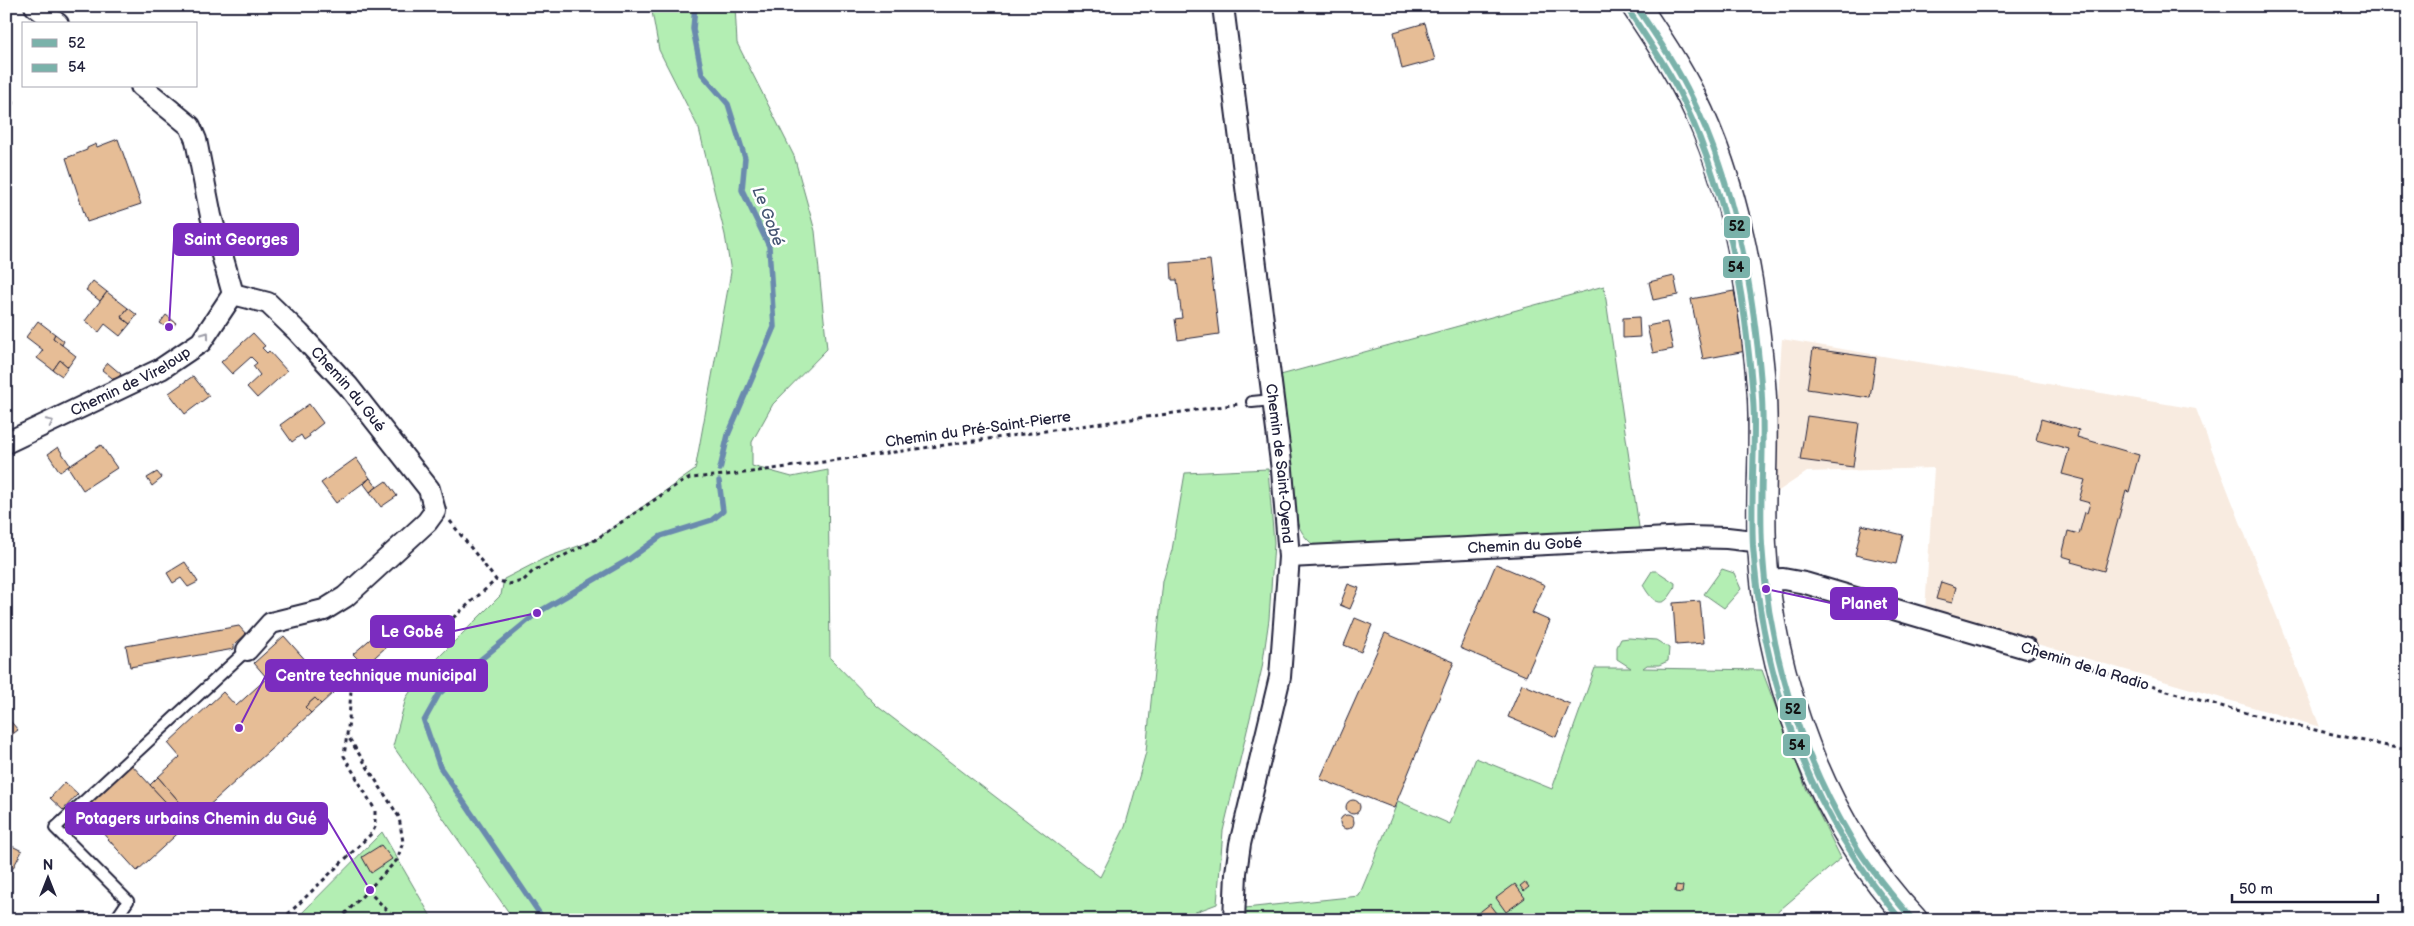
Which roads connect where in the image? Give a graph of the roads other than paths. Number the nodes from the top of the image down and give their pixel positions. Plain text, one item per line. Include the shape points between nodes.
1 (35, 6) edge
2 (1223, 6) edge
3 (1636, 6) edge
4 (55, 22) edge
5 (144, 88) edge
6 (233, 294) junction
7 (1272, 400) junction
8 (1252, 402) road end
9 (6, 443) edge
10 (1762, 542) junction
11 (1289, 557) junction
12 (1765, 580) junction
13 (2026, 648) road end
14 (247, 650) joint
15 (114, 920) edge
16 (1234, 920) edge
17 (1913, 920) edge

1 - 4 street
2 - 7 street, Chemin de Saint-Oyend
3 - 10 main road via 1675,67 1700,116 1718,160 1739,234 1762,385
5 - 6 street via 190,126
9 -> 6 street, Chemin de Vireloup via 161,369 200,342
6 - 14 street, Chemin du Gué via 268,303 299,333 348,386 429,489 435,511 345,597 324,610 271,624
7 - 8 lane
7 - 11 street, Chemin de Saint-Oyend
10 - 11 street, Chemin du Gobé via 1688,538
10 - 12 main road
11 - 16 street, Chemin de Saint-Oyend via 1280,677 1240,844
12 - 13 street, Chemin de la Radio via 1805,583
12 - 17 main road via 1775,646 1788,694 1819,777 1859,850
14 - 15 lane via 55,828 128,901

